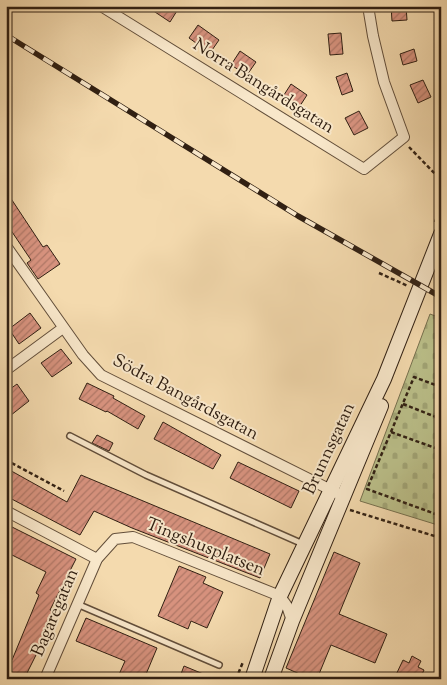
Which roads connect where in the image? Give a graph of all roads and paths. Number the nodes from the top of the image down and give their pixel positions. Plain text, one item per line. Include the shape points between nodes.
1 (101, 6) edge
2 (368, 6) edge
3 (404, 137) junction
4 (441, 180) edge
5 (441, 207) edge
6 (437, 229) edge
7 (6, 246) edge
8 (441, 256) edge
9 (379, 273) dead end
10 (409, 286) dead end
11 (63, 328) junction
12 (6, 370) edge
13 (441, 387) edge
14 (403, 404) junction
15 (441, 419) edge
16 (391, 432) junction
17 (70, 436) dead end
18 (441, 450) edge
19 (6, 460) edge
20 (64, 491) dead end
21 (336, 493) junction
22 (349, 509) dead end
23 (6, 511) edge
24 (441, 512) edge
25 (440, 516) edge
26 (441, 538) edge
27 (306, 545) junction
28 (97, 559) junction
29 (280, 596) junction
30 (77, 604) junction
31 (292, 621) junction
32 (219, 665) dead end
33 (46, 679) edge
34 (252, 679) edge
35 (272, 679) edge

1 - 3 street, Norra Bangårdsgatan via 364,168
2 - 3 street via 384,82
3 - 4 path via 409,148
5 - 6 path
6 - 21 main road, Brunnsgatan via 384,379
7 - 11 street, Södra Bangårdsgatan
8 - 21 main road, Brunnsgatan
9 - 10 path
11 - 12 street
11 - 21 street, Södra Bangårdsgatan via 101,375
13 - 14 path via 414,377
14 - 15 path
14 - 16 path
16 - 18 path
16 - 25 path via 367,489
17 - 27 lane via 146,474
19 - 20 path
21 - 27 main road, Brunnsgatan
21 - 31 main road, Brunnsgatan
22 - 26 path
23 - 28 street
24 - 25 path
27 - 29 main road, Brunnsgatan
28 - 29 street, Tingshusplatsen via 115,539 134,537
28 - 30 street, Bagaregatan
29 - 31 street, Tingshusplatsen
29 - 34 main road, Brunnsgatan
30 - 32 lane
30 - 33 street, Bagaregatan
31 - 35 main road, Brunnsgatan

